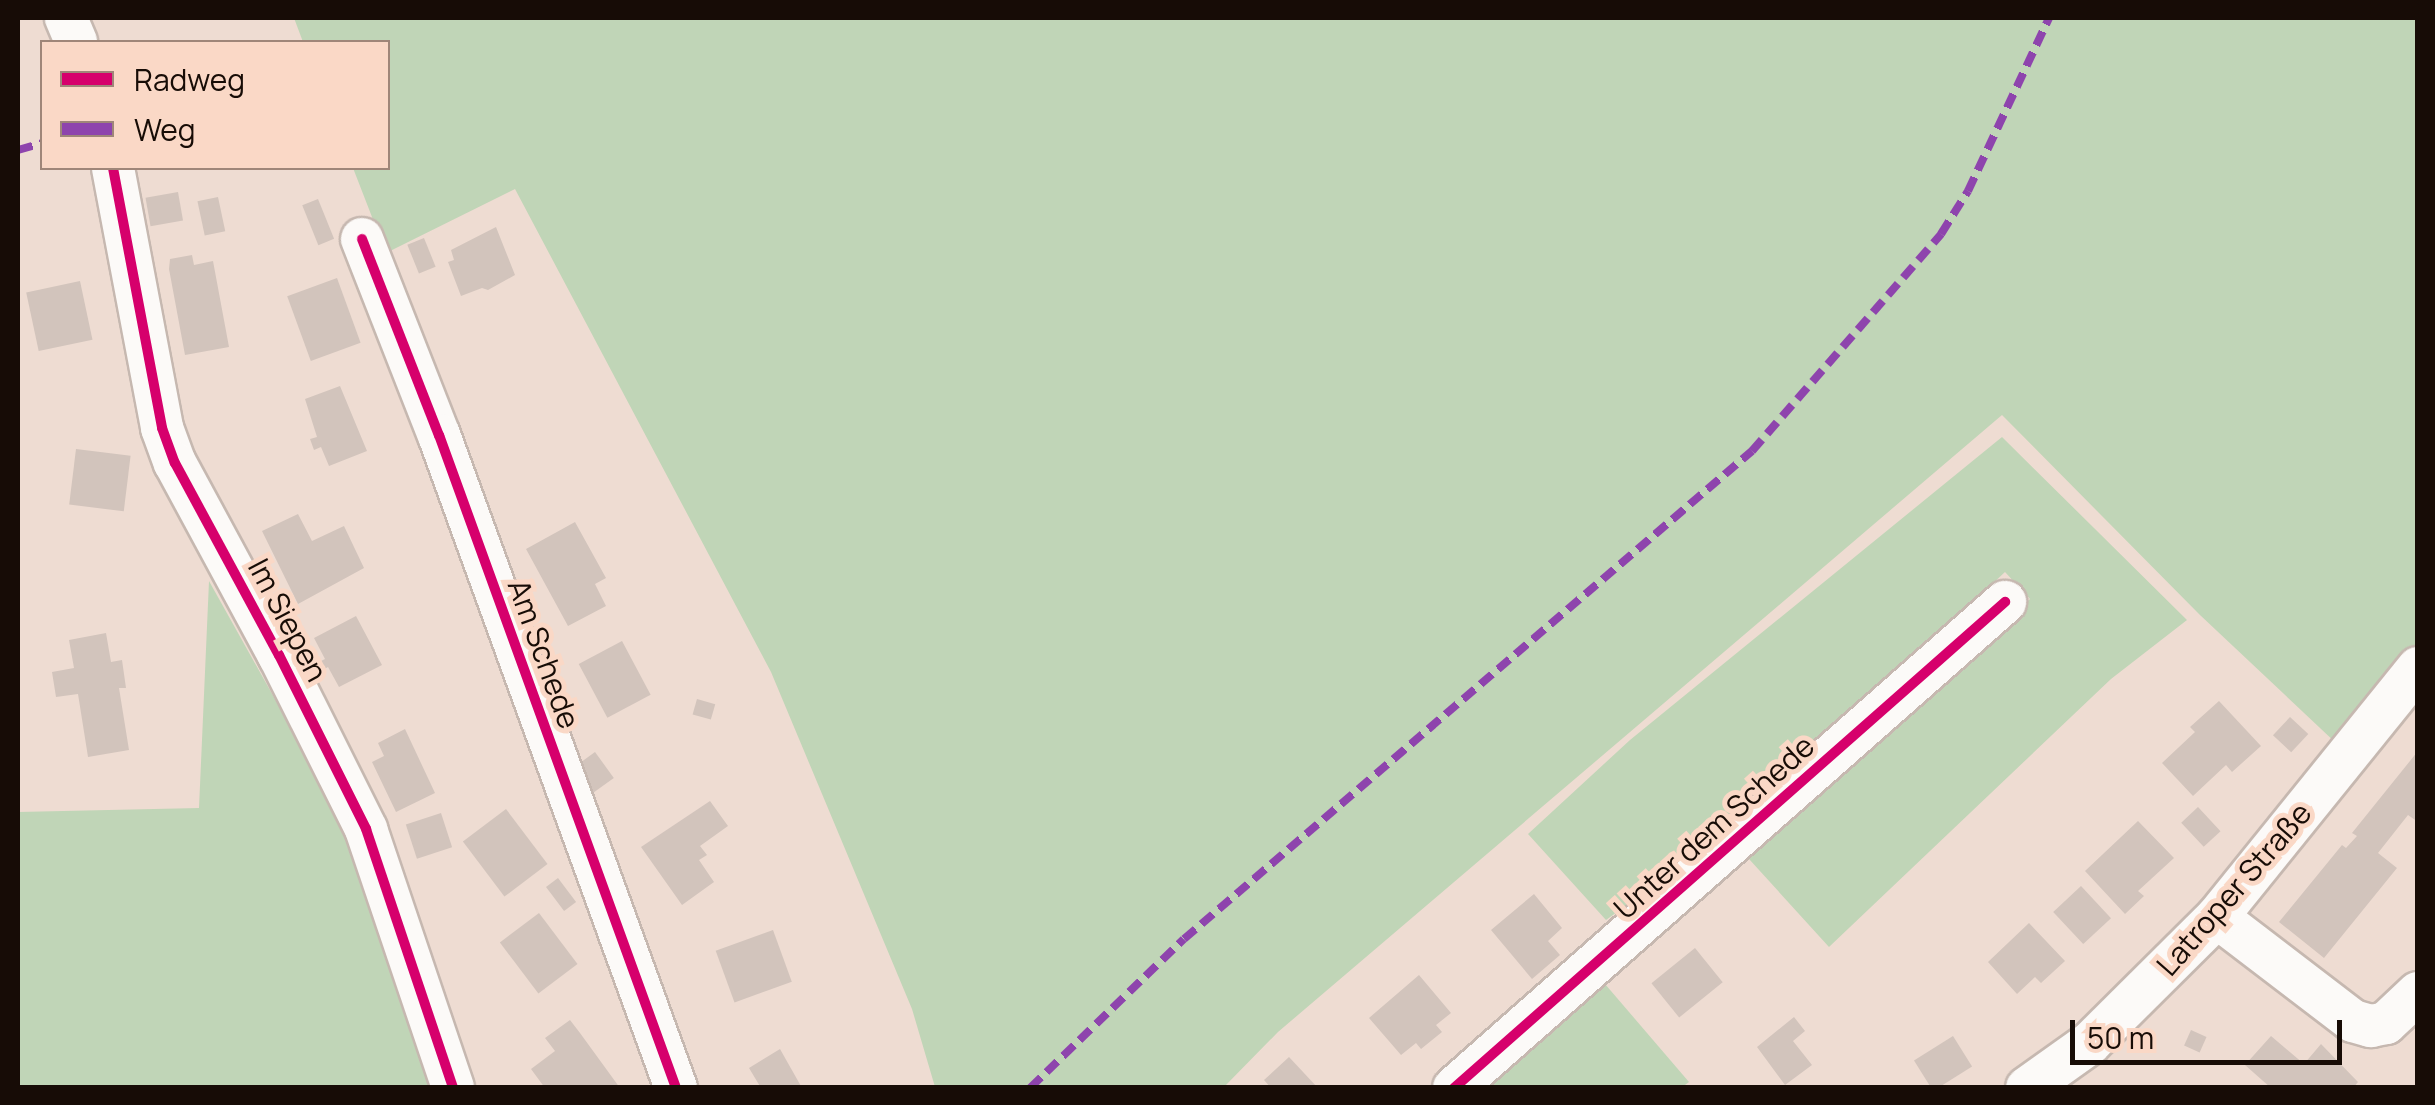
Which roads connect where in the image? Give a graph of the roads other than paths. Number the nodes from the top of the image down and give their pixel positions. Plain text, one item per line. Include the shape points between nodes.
1 (113, 170) edge
2 (362, 238) dead end
3 (2005, 602) dead end
4 (2418, 668) edge
5 (2217, 917) junction
6 (2418, 992) edge
7 (453, 1088) edge
8 (676, 1088) edge
9 (1454, 1088) edge
10 (2028, 1088) edge

1 - 7 street, Im Siepen via 168,446 366,828
2 - 8 street, Am Schede
3 - 9 street, Unter dem Schede
4 - 5 street, Latroper Straße
5 - 6 street via 2353,1021 2386,1023
5 - 10 street, Latroper Straße via 2090,1043

